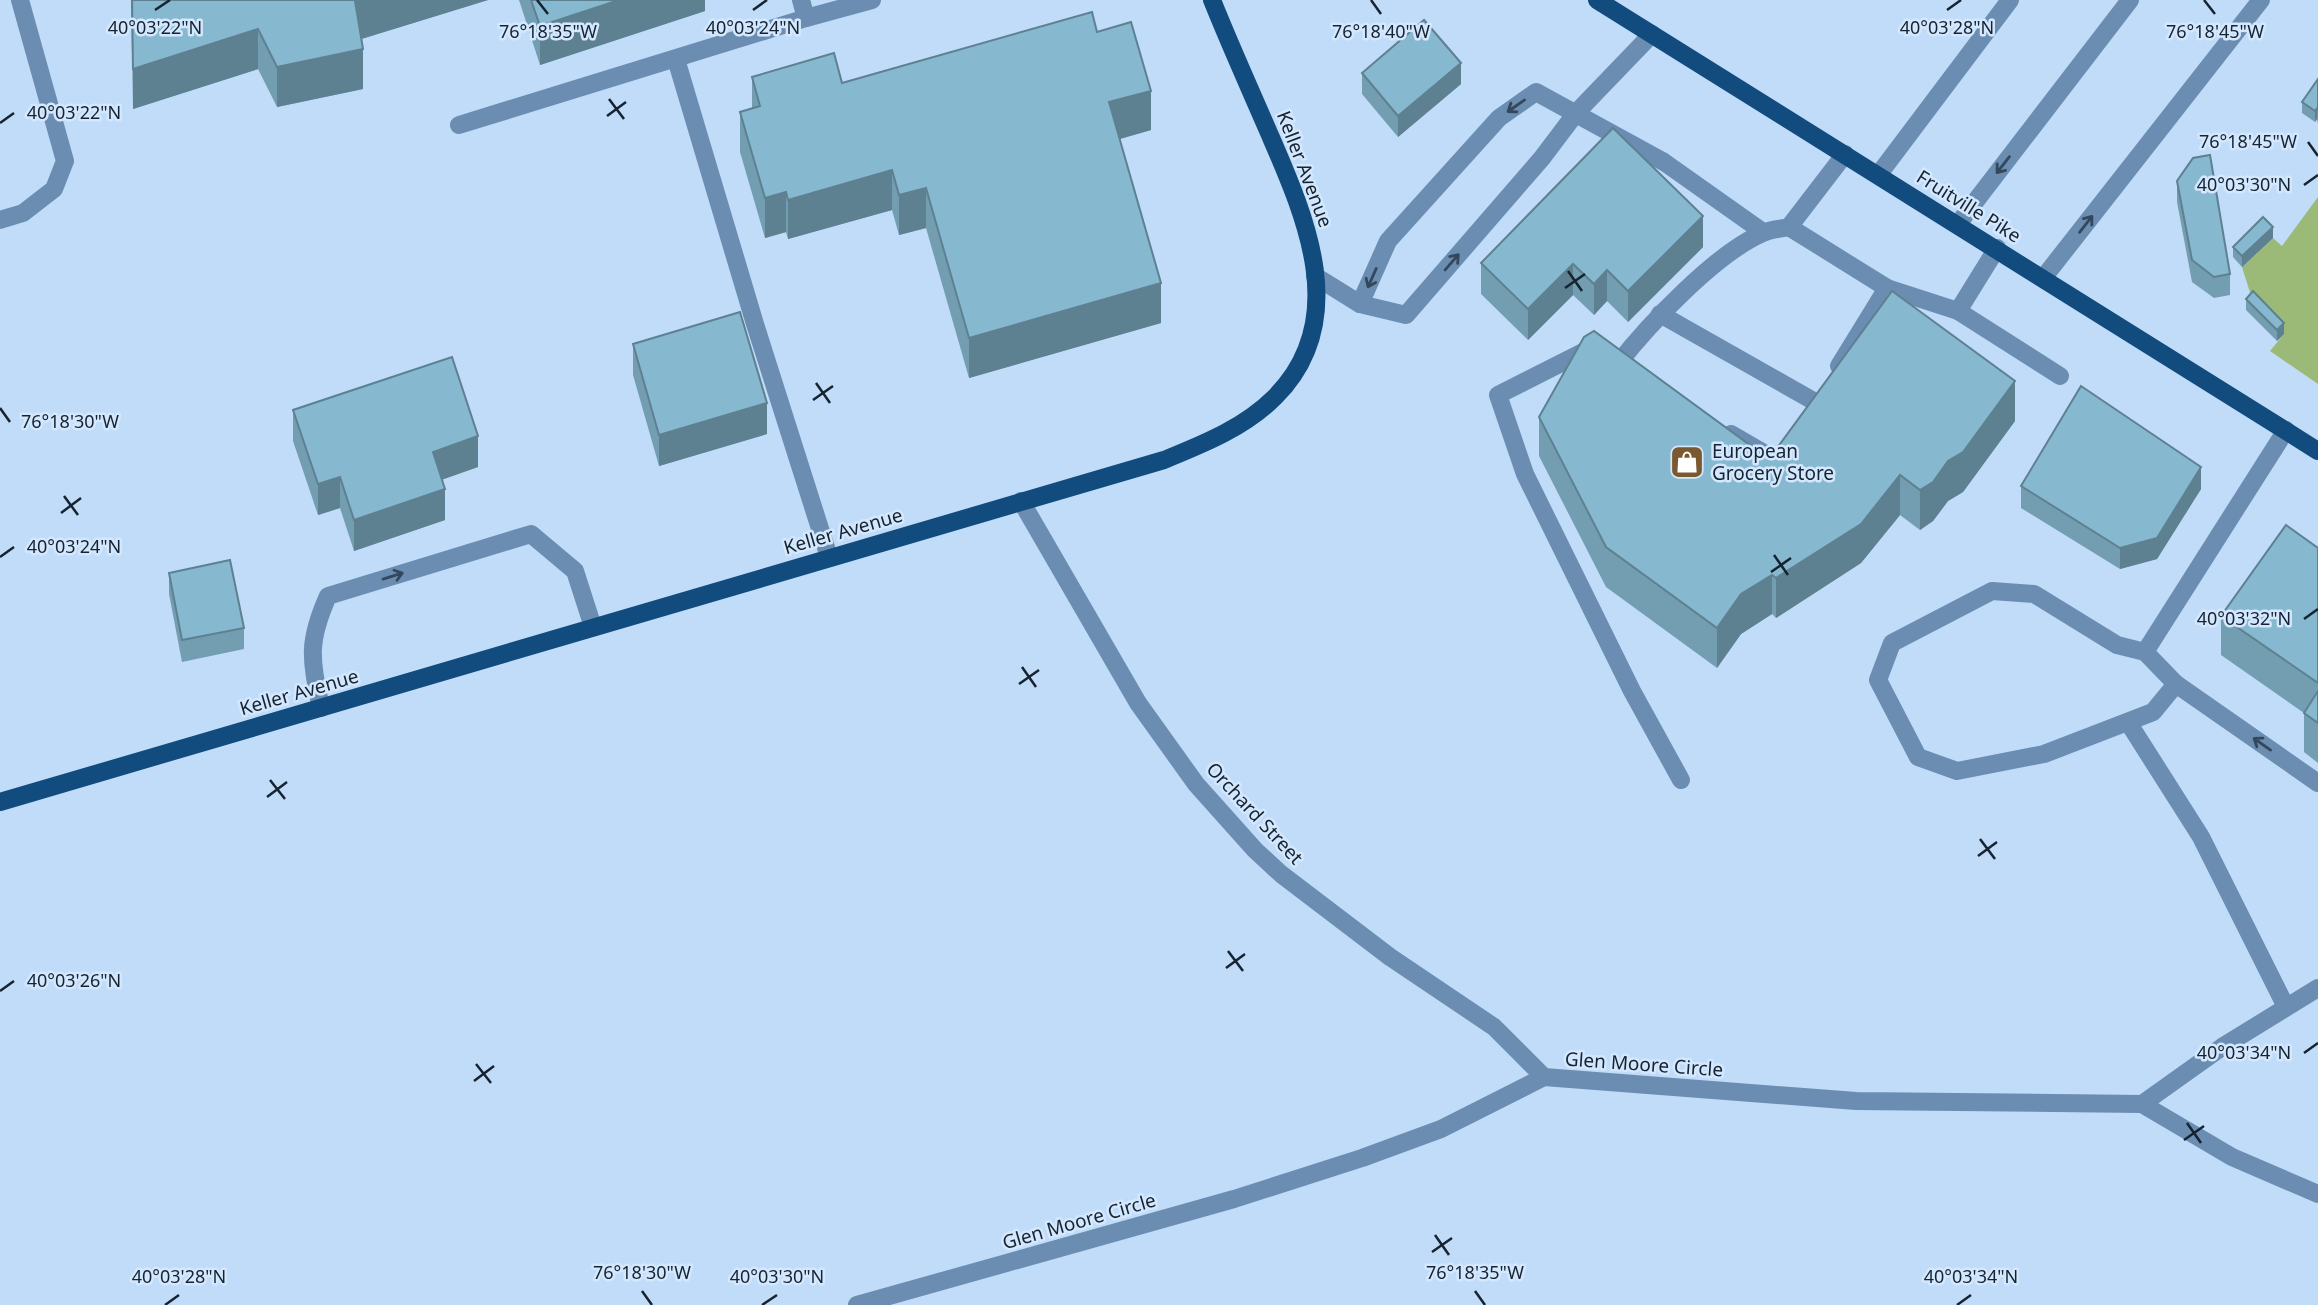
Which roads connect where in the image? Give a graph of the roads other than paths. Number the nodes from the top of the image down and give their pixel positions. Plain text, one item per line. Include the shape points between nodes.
1 (20, 0) edge
2 (801, 0) edge
3 (872, 0) edge
4 (1212, 0) edge
5 (2010, 0) edge
6 (2130, 0) edge
7 (2261, 0) edge
8 (1608, 3) edge
9 (806, 18) junction
10 (1652, 34) junction
11 (676, 60) junction
12 (1576, 113) junction
13 (459, 125) dead end
14 (1845, 153) junction
15 (1878, 174) junction
16 (0, 219) edge
17 (1958, 224) junction
18 (1789, 228) junction
19 (1763, 232) junction
20 (1997, 248) junction
21 (1315, 276) junction
22 (2044, 277) junction
23 (1887, 288) junction
24 (1360, 304) junction
25 (1958, 310) junction
26 (1660, 314) junction
27 (2060, 376) dead end
28 (1824, 391) junction
29 (1710, 421) edge
30 (1805, 423) edge
31 (2286, 430) junction
32 (1793, 443) edge
33 (2318, 450) edge
34 (1021, 501) junction
35 (829, 557) junction
36 (593, 627) junction
37 (2145, 652) junction
38 (2176, 684) junction
39 (321, 708) junction
40 (2128, 722) junction
41 (1681, 780) dead end
42 (2318, 783) edge
43 (0, 802) edge
44 (2318, 988) edge
45 (2286, 1007) junction
46 (1544, 1077) junction
47 (2142, 1104) junction
48 (2318, 1195) edge
49 (919, 1297) edge
50 (857, 1305) edge

1 - 16 street via 65,161 54,189 23,213
2 - 9 street
3 - 9 street
4 - 21 main road, Keller Avenue via 1307,222
5 - 15 street
6 -> 17 street
22 -> 7 street
8 - 10 main road, Fruitville Pike
9 - 11 street
10 - 12 street
10 - 14 main road, Fruitville Pike
11 - 13 street
11 - 35 street
12 - 19 street via 1664,162
24 -> 12 street via 1406,315
12 -> 24 street via 1536,92 1499,118 1388,241
14 - 15 main road, Fruitville Pike
14 - 18 street
15 - 17 main road, Fruitville Pike
17 - 20 main road, Fruitville Pike
18 - 19 street
18 - 23 street
19 - 26 street
20 - 22 main road, Fruitville Pike
20 - 25 street
21 - 24 street
21 - 34 main road, Keller Avenue via 1317,298 1310,339 1295,372 1275,397 1212,441 1164,460
22 - 31 main road, Fruitville Pike
23 - 25 street
23 - 28 street
25 - 27 street
26 - 28 street
26 - 41 street via 1622,369 1589,349 1498,395 1525,474
28 - 30 street
29 - 32 street via 1781,463
31 - 33 main road, Fruitville Pike
31 - 37 street
34 - 35 main road, Keller Avenue
34 - 46 street, Orchard Street via 1138,703 1196,784 1255,850 1390,957 1494,1027
35 - 36 main road, Keller Avenue
36 - 39 main road, Keller Avenue
39 -> 36 street via 311,659 314,628 328,596 530,534 575,571
37 - 38 street
37 - 40 street via 2117,645 2034,594 1992,591 1892,643 1878,680 1918,757 1957,771 2044,754
38 - 40 street via 2153,712
42 -> 38 street
39 - 43 main road, Keller Avenue
40 - 45 street via 2201,837
44 - 45 street
45 - 47 street
46 - 47 street, Glen Moore Circle via 1856,1101
46 - 49 street, Glen Moore Circle via 1441,1129 1362,1158
47 - 48 street, Glen Moore Circle via 2232,1157
49 - 50 street, Glen Moore Circle

